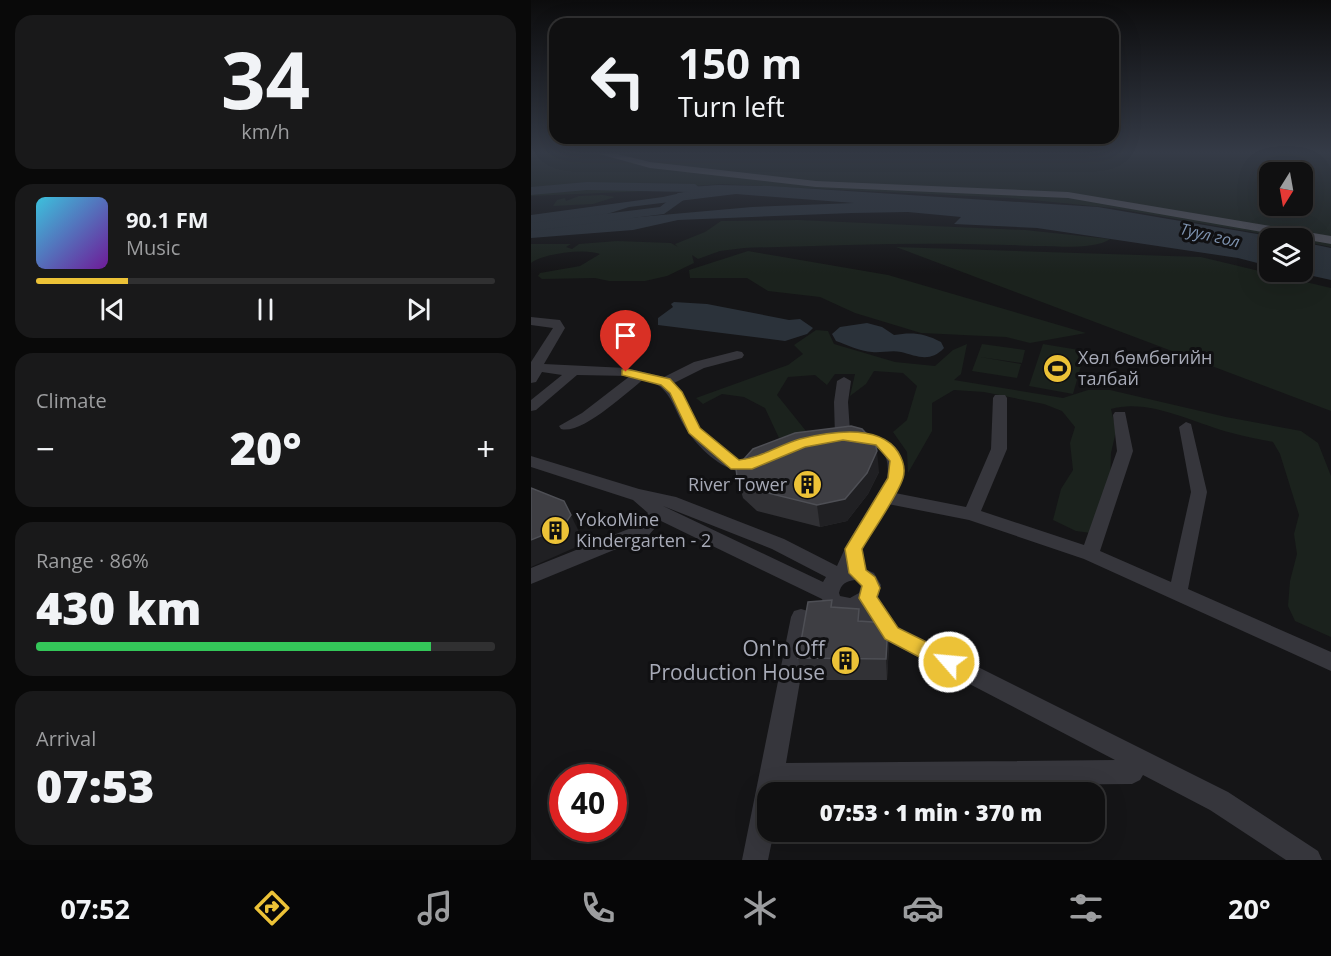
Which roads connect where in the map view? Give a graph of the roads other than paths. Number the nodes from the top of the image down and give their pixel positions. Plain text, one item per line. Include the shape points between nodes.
1 (1002, 192) edge
2 (1331, 240) edge
3 (531, 321) edge
4 (531, 328) edge
5 (558, 331) junction
6 (737, 355) dead end
7 (532, 371) edge
8 (573, 372) junction
9 (640, 375) junction
10 (844, 381) dead end
11 (666, 382) junction
12 (1000, 398) dead end
13 (531, 407) edge
14 (1120, 415) dead end
15 (566, 426) dead end
16 (1186, 427) dead end
17 (843, 436) junction
18 (823, 438) edge
19 (771, 456) edge
20 (531, 461) edge
21 (638, 495) junction
22 (885, 497) junction
23 (659, 512) junction
24 (971, 514) junction
25 (1089, 554) junction
26 (847, 574) junction
27 (531, 576) edge
28 (1178, 592) junction
29 (829, 593) junction
30 (868, 598) junction
31 (847, 608) junction
32 (801, 617) dead end
33 (892, 633) junction
34 (1331, 662) edge
35 (1132, 772) dead end
36 (771, 782) edge
37 (906, 782) edge
38 (759, 842) edge
39 (755, 860) edge
40 (1309, 860) edge

1 - 2 main road via 1068,195
3 - 5 street via 556,323
4 - 5 street
5 - 7 street
6 - 11 street via 699,365
7 - 8 street
8 - 9 street via 594,369
8 - 13 street
9 - 11 street
9 - 15 street via 587,416
10 - 17 street
11 - 19 street via 676,392 694,430 727,459 744,466
12 - 24 street via 999,449
14 - 25 street via 1125,451
16 - 28 street via 1199,492
17 - 18 street
17 - 22 street via 880,441 893,453 897,469
20 - 21 street
21 - 23 street
21 - 26 street via 670,501
22 - 24 street
22 - 26 street via 853,549
23 - 27 street via 642,531
23 - 29 street
24 - 25 street
25 - 28 street
26 - 29 street via 831,583
26 - 30 street via 867,578 871,585
28 - 34 street
29 - 31 street via 834,603
30 - 31 street
30 - 33 street
31 - 33 street
32 - 36 street
33 - 40 street via 1219,801
35 - 37 street
38 - 39 street

